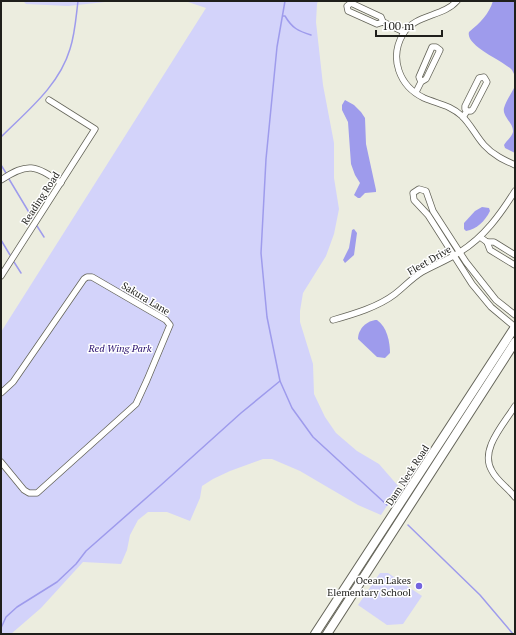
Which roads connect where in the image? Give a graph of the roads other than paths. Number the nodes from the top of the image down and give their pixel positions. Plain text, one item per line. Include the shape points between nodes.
1 (457, 1) edge
2 (383, 22) junction
3 (404, 32) junction
4 (421, 82) junction
5 (416, 92) junction
6 (49, 100) dead end
7 (467, 111) junction
8 (463, 117) junction
9 (515, 165) edge
10 (1, 180) edge
11 (61, 183) junction
12 (514, 195) edge
13 (480, 237) junction
14 (486, 242) junction
15 (460, 252) junction
16 (515, 255) edge
17 (453, 256) junction
18 (515, 265) edge
19 (1, 276) edge
20 (515, 315) edge
21 (333, 320) dead end
22 (515, 327) edge
23 (515, 342) edge
24 (1, 393) edge
25 (515, 406) edge
26 (1, 462) edge
27 (515, 497) edge
28 (323, 622) junction
29 (329, 631) edge
30 (315, 634) edge

1 - 3 street via 448,8 420,20
2 - 2 street via 381,17 351,3 347,6 348,11 377,24
2 - 3 street
3 - 5 street via 397,49 397,66 405,84
4 - 4 street via 428,77 440,50 436,47 432,47 418,76
4 - 5 street
5 - 8 street via 448,106
6 - 11 street, Reading Road via 95,130
7 - 7 street via 473,109 487,82 484,77 479,78 465,106
7 - 8 street
8 - 9 street via 489,150
10 - 11 street via 15,171 31,168 44,171
11 - 19 street, Reading Road
12 - 13 street, Fleet Drive
13 - 14 street
13 - 15 street, Fleet Drive
14 - 16 street via 494,242
14 - 18 street via 490,250
15 - 17 street, Fleet Drive
15 - 17 street via 433,211 426,191 416,190 413,193 414,200 428,215
15 - 20 street via 493,297
17 - 21 street, Fleet Drive via 422,272 377,304
17 - 22 street via 482,298
22 - 28 main road, Dam Neck Road
23 - 29 main road, Dam Neck Road
24 - 26 street, Sakura Lane via 13,382 87,277 92,277 166,320 170,325 136,404 37,493 24,490
25 - 27 street via 491,444 488,461 491,471
28 - 29 main road
28 - 30 main road, Dam Neck Road

